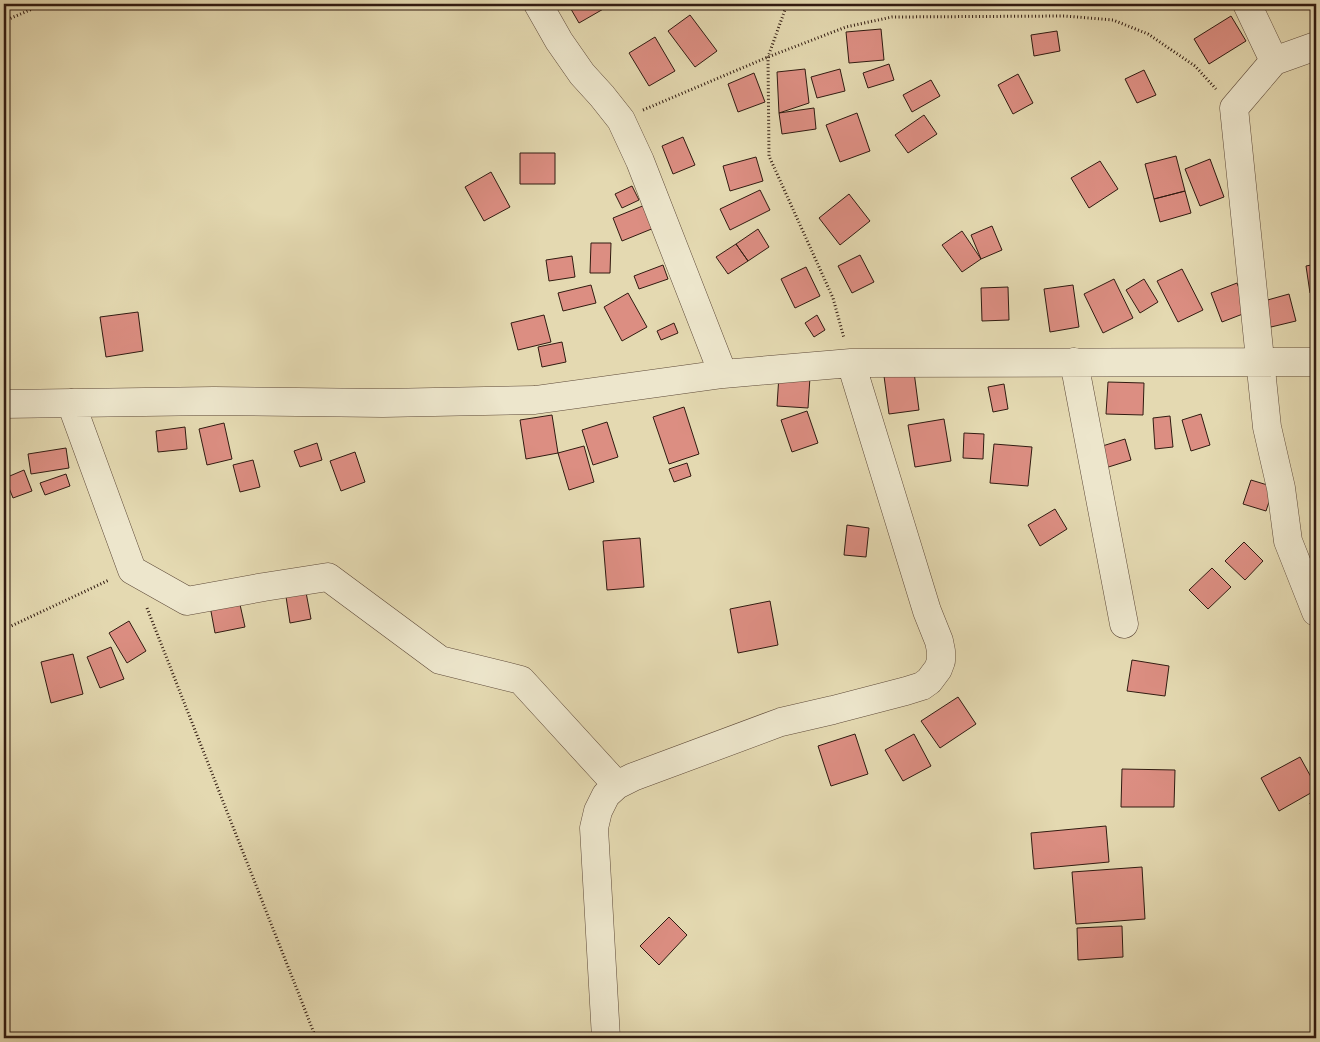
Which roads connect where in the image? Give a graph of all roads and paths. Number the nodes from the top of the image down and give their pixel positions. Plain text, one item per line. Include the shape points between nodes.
1 (44, 4) edge
2 (538, 4) edge
3 (787, 4) edge
4 (1246, 4) edge
5 (4, 21) edge
6 (1316, 46) edge
7 (768, 57) junction
8 (1274, 61) junction
9 (1234, 108) junction
10 (621, 120) junction
11 (1074, 362) junction
12 (1316, 362) edge
13 (851, 363) junction
14 (1260, 363) junction
15 (723, 374) junction
16 (72, 403) junction
17 (4, 404) edge
18 (132, 570) junction
19 (146, 606) dead end
20 (1316, 612) edge
21 (1124, 624) dead end
22 (4, 640) edge
23 (618, 785) junction
24 (316, 1038) edge
25 (606, 1038) edge

1 - 5 path
2 - 10 street via 582,74
3 - 7 path
4 - 8 street
6 - 8 street
7 - 9 path via 846,27 892,17 1065,16 1113,20 1148,34 1195,66
7 - 10 path
7 - 13 path via 769,156 833,298
8 - 9 street
9 - 14 street
10 - 15 street
11 - 13 street
11 - 14 street
11 - 21 street
12 - 14 street
13 - 15 street
13 - 23 street via 927,611 939,640 938,670 928,682 915,688 781,722 648,770
14 - 20 street via 1267,427 1281,488 1288,541
15 - 16 street via 535,400 383,404
16 - 17 street
16 - 18 street
18 - 22 path via 7,628
18 - 23 street via 187,601 328,577 440,660 521,680
19 - 24 path
23 - 25 street via 606,795 594,828

